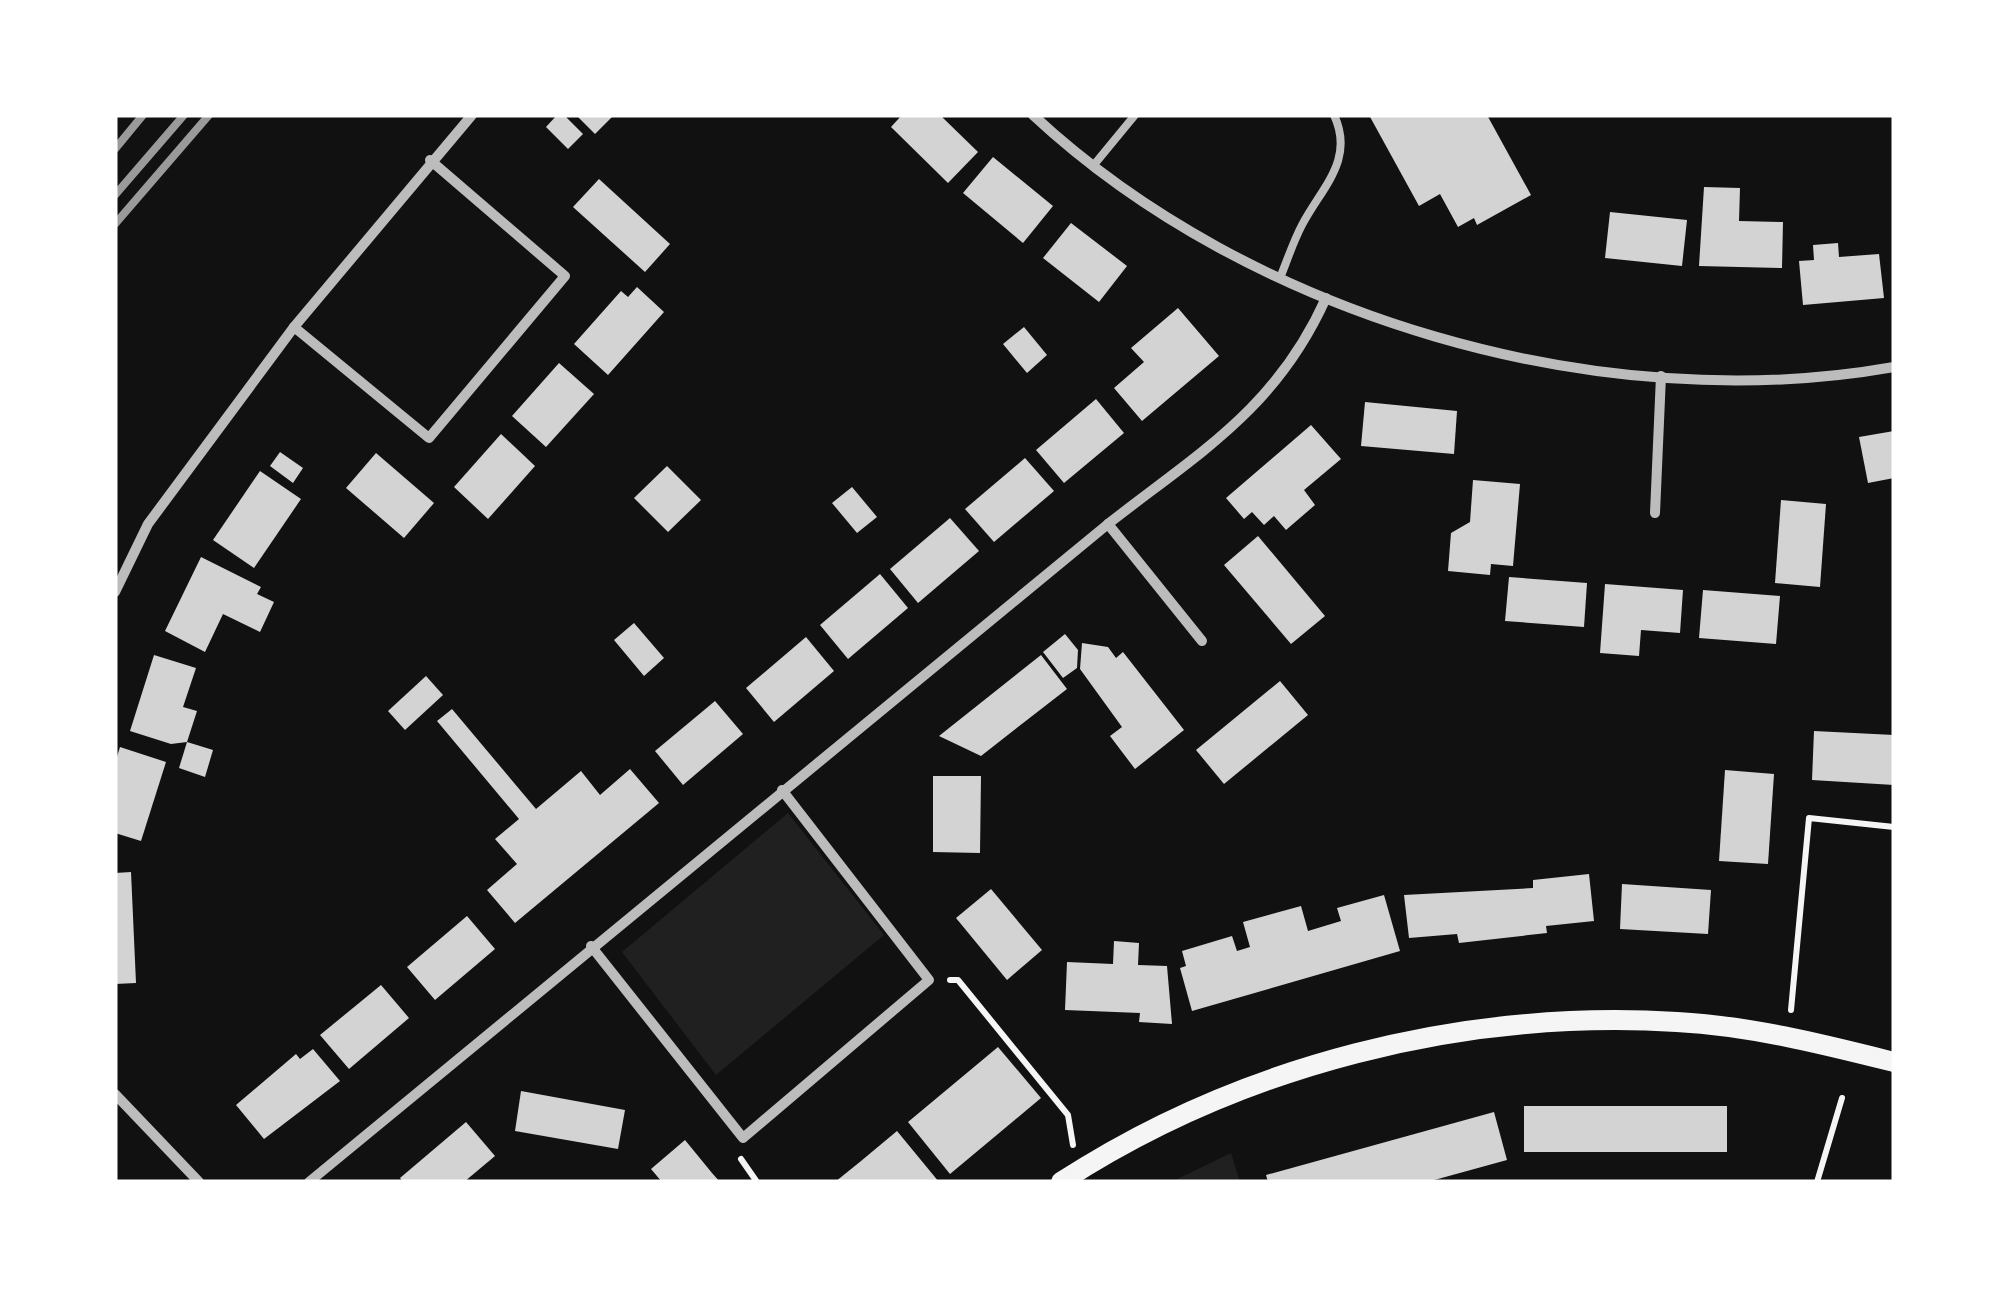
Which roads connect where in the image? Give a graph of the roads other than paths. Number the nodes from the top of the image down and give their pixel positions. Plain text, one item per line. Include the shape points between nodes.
1 (472, 115) edge
2 (1033, 115) edge
3 (1135, 115) edge
4 (1334, 115) edge
5 (430, 160) junction
6 (1092, 166) junction
7 (1280, 278) junction
8 (1326, 298) junction
9 (294, 327) junction
10 (1894, 367) edge
11 (1660, 376) junction
12 (1655, 513) dead end
13 (1108, 524) junction
14 (115, 592) edge
15 (1202, 641) dead end
16 (782, 790) junction
17 (591, 946) junction
18 (1894, 1062) edge
19 (115, 1094) edge
20 (1076, 1178) edge
21 (199, 1182) edge
22 (309, 1182) edge

1 - 5 street
2 - 6 street
3 - 6 lane
4 - 7 lane via 1343,146 1339,165 1301,226
5 - 9 street
5 - 9 street via 565,276 429,438
6 - 7 street via 1182,226
7 - 8 street
8 - 11 street via 1468,346
8 - 13 street via 1306,343 1263,400
9 - 14 street via 148,524
10 - 11 street via 1778,379
11 - 12 street
13 - 15 street
13 - 16 street
16 - 17 street
16 - 17 street via 929,980 743,1138
17 - 22 street
18 - 20 main road via 1788,1035 1678,1022 1572,1022 1420,1040 1353,1054 1210,1102
19 - 21 street

